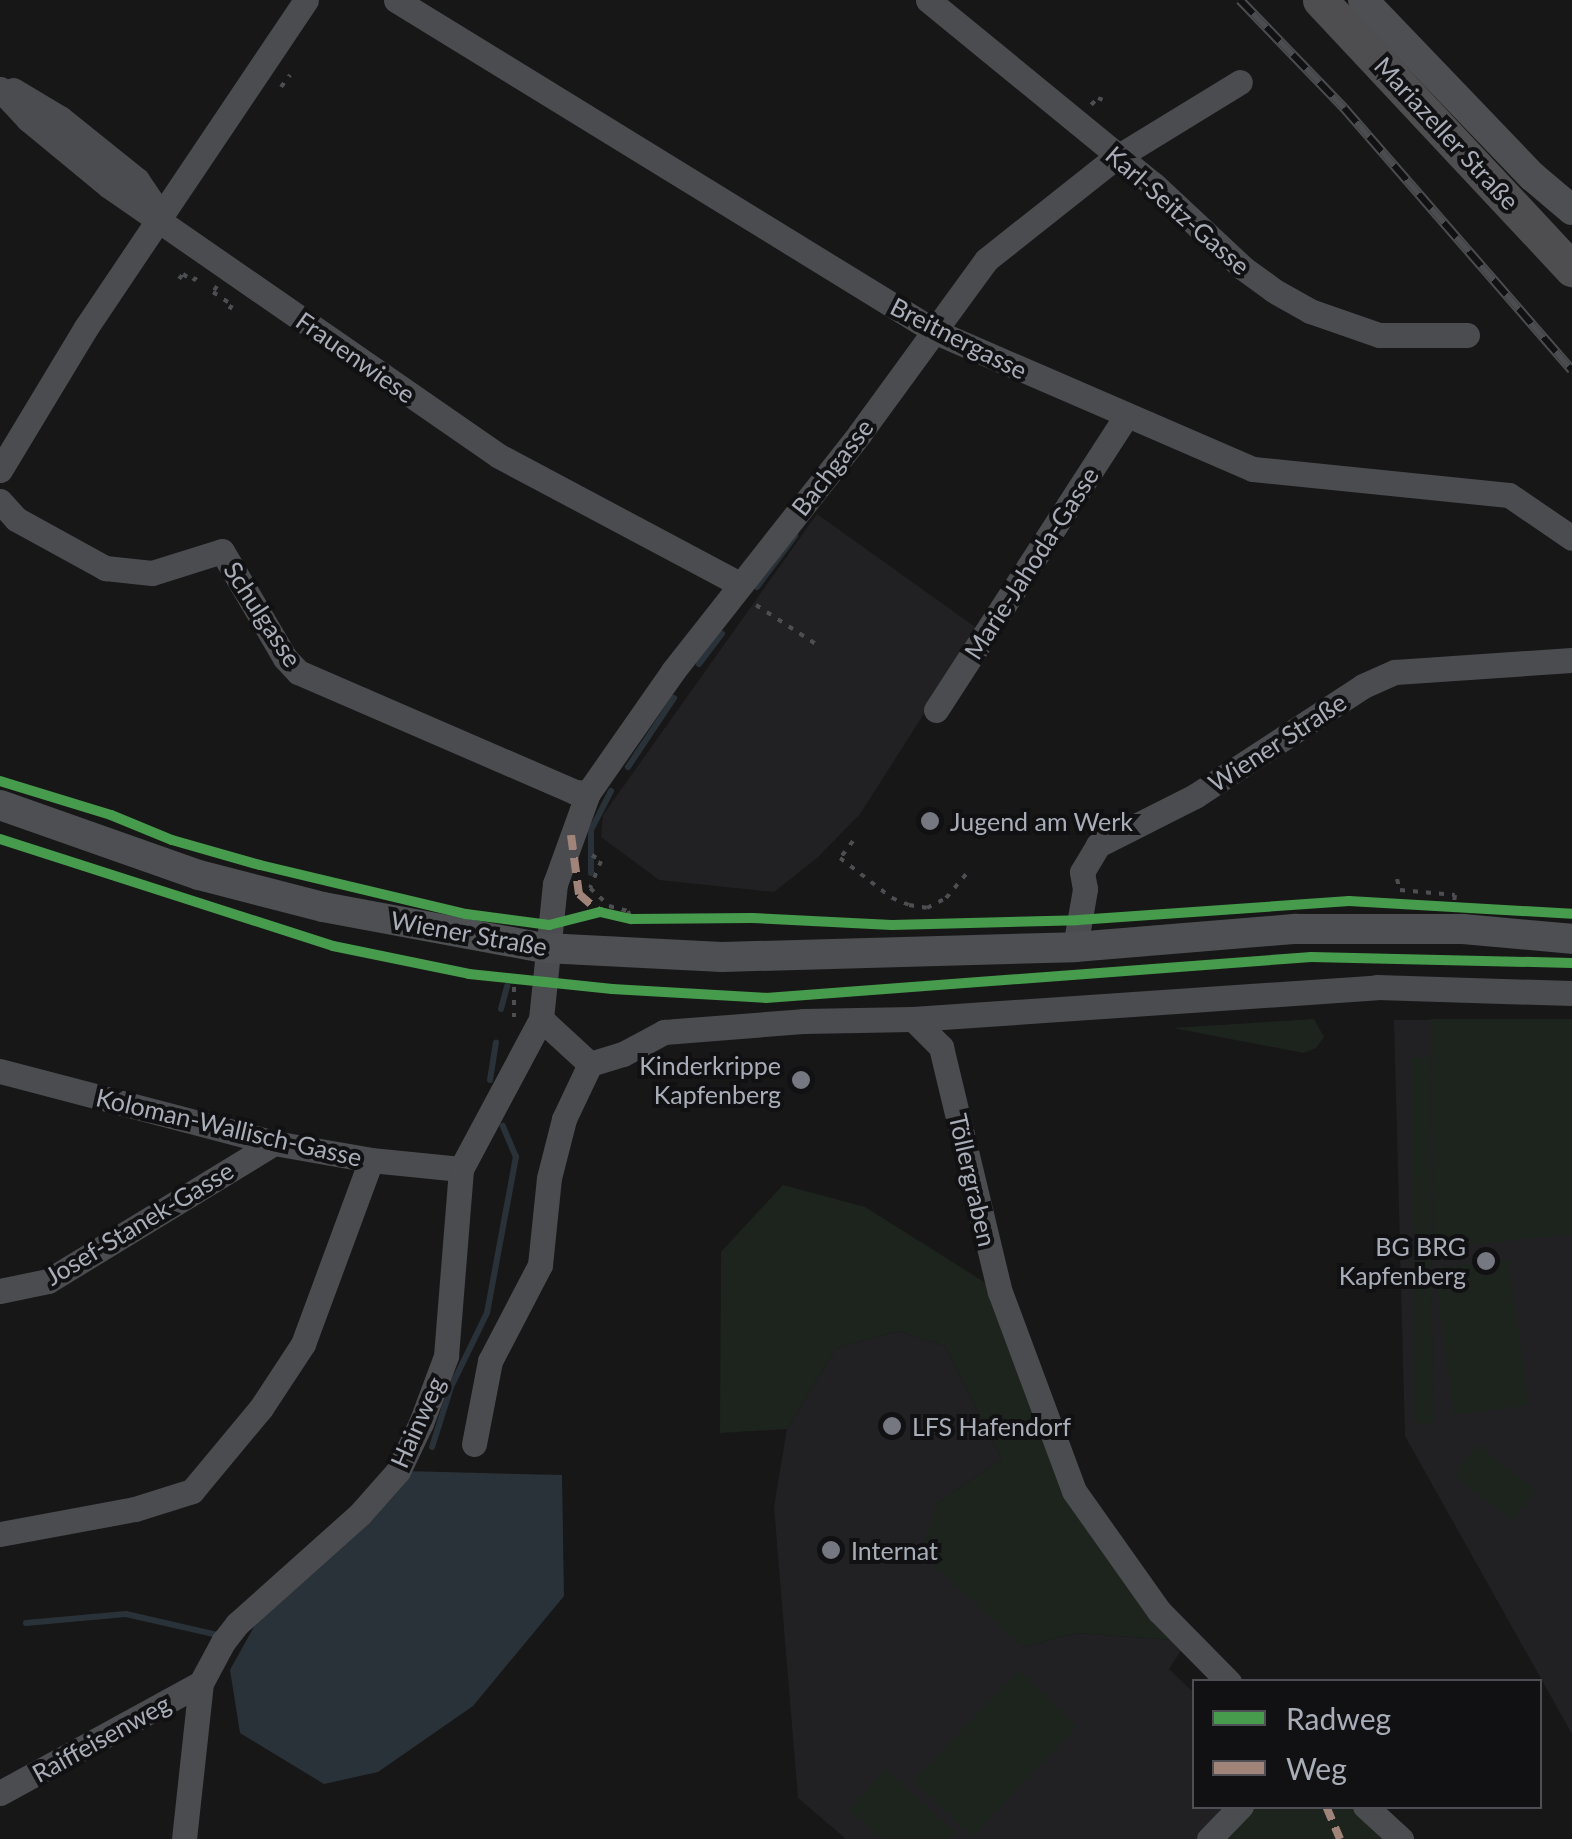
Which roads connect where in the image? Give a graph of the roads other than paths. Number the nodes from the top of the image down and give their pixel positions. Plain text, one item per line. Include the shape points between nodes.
1 (306, 0) edge
2 (396, 0) edge
3 (928, 0) edge
4 (1320, 0) edge
5 (1364, 0) edge
6 (1240, 82) dead end
7 (0, 86) edge
8 (1118, 158) junction
9 (1572, 210) edge
10 (159, 216) junction
11 (1572, 269) edge
12 (936, 332) junction
13 (1467, 335) dead end
14 (1126, 416) junction
15 (0, 470) edge
16 (0, 500) edge
17 (1572, 538) edge
18 (740, 584) junction
19 (1572, 660) edge
20 (936, 710) dead end
21 (588, 793) junction
22 (0, 806) edge
23 (1572, 939) edge
24 (1075, 947) junction
25 (545, 948) junction
26 (1572, 993) edge
27 (541, 1019) junction
28 (914, 1019) junction
29 (590, 1064) junction
30 (0, 1071) edge
31 (274, 1142) junction
32 (371, 1160) junction
33 (460, 1169) junction
34 (0, 1292) edge
35 (474, 1444) dead end
36 (0, 1534) edge
37 (1226, 1679) edge
38 (202, 1683) junction
39 (0, 1793) edge
40 (1238, 1809) edge
41 (1367, 1809) edge
42 (184, 1839) edge
43 (1210, 1839) edge
44 (1401, 1839) edge

1 - 10 street
2 - 12 street, Breitnergasse
3 - 8 street, Karl-Seitz-Gasse
4 - 11 highway, Mariazeller Straße
5 - 9 main road
6 - 8 street, Bachgasse
7 - 10 street, Frauenwiese via 28,119 109,186
8 - 12 street, Bachgasse via 986,260
8 - 13 street, Karl-Seitz-Gasse via 1243,268 1310,311 1379,335
10 - 15 street
10 - 18 street, Frauenwiese via 499,456
12 - 14 street, Breitnergasse
12 - 18 street, Bachgasse
14 - 17 street, Breitnergasse via 1254,468 1509,494
14 - 20 street, Marie-Jahoda-Gasse
16 - 21 street, Schulgasse via 16,519 105,568 152,574 222,552 298,672
18 - 21 street, Bachgasse
19 - 24 street, Wiener Straße via 1395,672 1362,686 1194,796 1098,846 1082,872
21 - 25 street, Bachgasse via 555,884
22 - 25 main road, Wiener Straße via 288,898
23 - 24 main road, Wiener Straße via 1463,929 1296,928
24 - 25 main road, Wiener Straße via 722,957
25 - 27 street, Hainweg
26 - 28 street via 1377,987
27 - 29 street
27 - 33 street, Hainweg
28 - 29 street via 670,1031
28 - 37 street, Töllergraben via 942,1046 1000,1292 1074,1491 1159,1611
29 - 35 street via 564,1119 548,1178 540,1265 490,1360
30 - 31 street, Koloman-Wallisch-Gasse
31 - 32 street, Koloman-Wallisch-Gasse
31 - 34 street, Josef-Stanek-Gasse via 48,1281
32 - 33 street, Koloman-Wallisch-Gasse
32 - 36 street via 303,1344 261,1408 192,1491 135,1509
33 - 38 street, Hainweg via 446,1356 398,1471 230,1632
38 - 39 street, Raiffeisenweg
38 - 42 street, Hainweg
40 - 43 street
41 - 44 street

